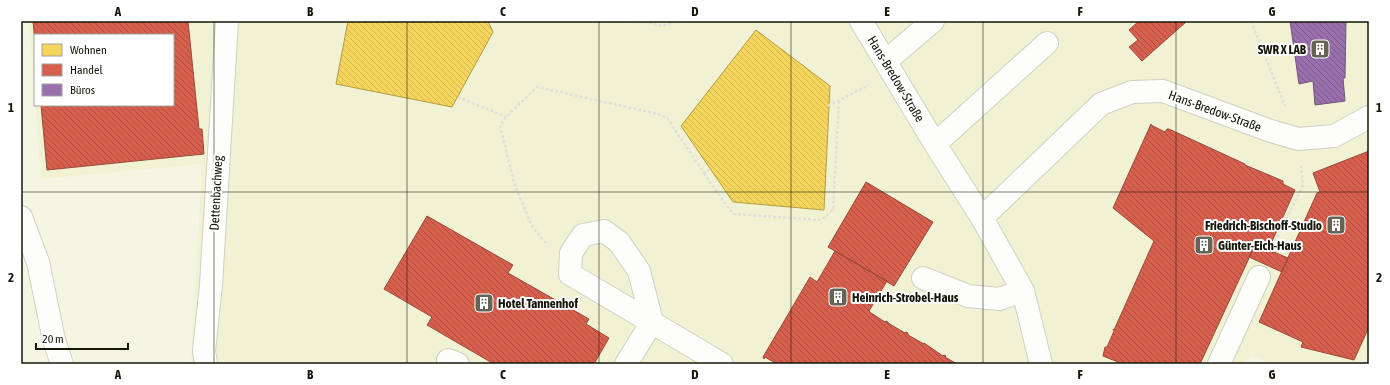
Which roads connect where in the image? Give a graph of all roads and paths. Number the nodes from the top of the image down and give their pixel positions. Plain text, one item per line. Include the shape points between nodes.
1 (227, 21) edge
2 (639, 21) edge
3 (678, 21) edge
4 (861, 21) edge
5 (933, 21) edge
6 (1251, 21) edge
7 (1046, 43) dead end
8 (889, 67) junction
9 (458, 97) dead end
10 (839, 101) junction
11 (828, 106) dead end
12 (506, 117) junction
13 (1369, 117) edge
14 (1298, 139) junction
15 (935, 144) junction
16 (1300, 160) dead end
17 (711, 169) dead end
18 (704, 173) junction
19 (21, 217) edge
20 (982, 218) junction
21 (1273, 246) dead end
22 (570, 274) junction
23 (1259, 277) dead end
24 (923, 278) dead end
25 (1023, 291) junction
26 (652, 322) junction
27 (62, 364) edge
28 (206, 364) edge
29 (626, 364) edge
30 (722, 364) edge
31 (1041, 364) edge
32 (1219, 364) edge

1 - 28 street, Dettenbachweg via 211,285 204,351
2 - 3 path via 662,26
4 - 8 street, Hans-Bredow-Straße
5 - 8 street
6 - 14 path
7 - 15 street
8 - 10 path
8 - 15 street, Hans-Bredow-Straße
9 - 12 path
10 - 11 path
10 - 18 path via 833,210 821,220 734,214
12 - 18 path via 537,87 658,114 667,118
12 - 22 path via 500,126 515,186 533,228
13 - 14 street, Hans-Bredow-Straße via 1334,136
14 - 20 street, Hans-Bredow-Straße via 1163,92 1132,92 1102,104
15 - 20 street, Hans-Bredow-Straße
16 - 21 path via 1303,185
17 - 18 path
19 - 27 street via 38,262 54,340
20 - 25 street, Hans-Bredow-Straße
22 - 26 street
22 - 26 street via 571,253 583,235 604,231 620,242 639,271
23 - 32 street
24 - 25 street via 968,296 999,299
25 - 31 street, Hans-Bredow-Straße
26 - 29 street
26 - 30 street

